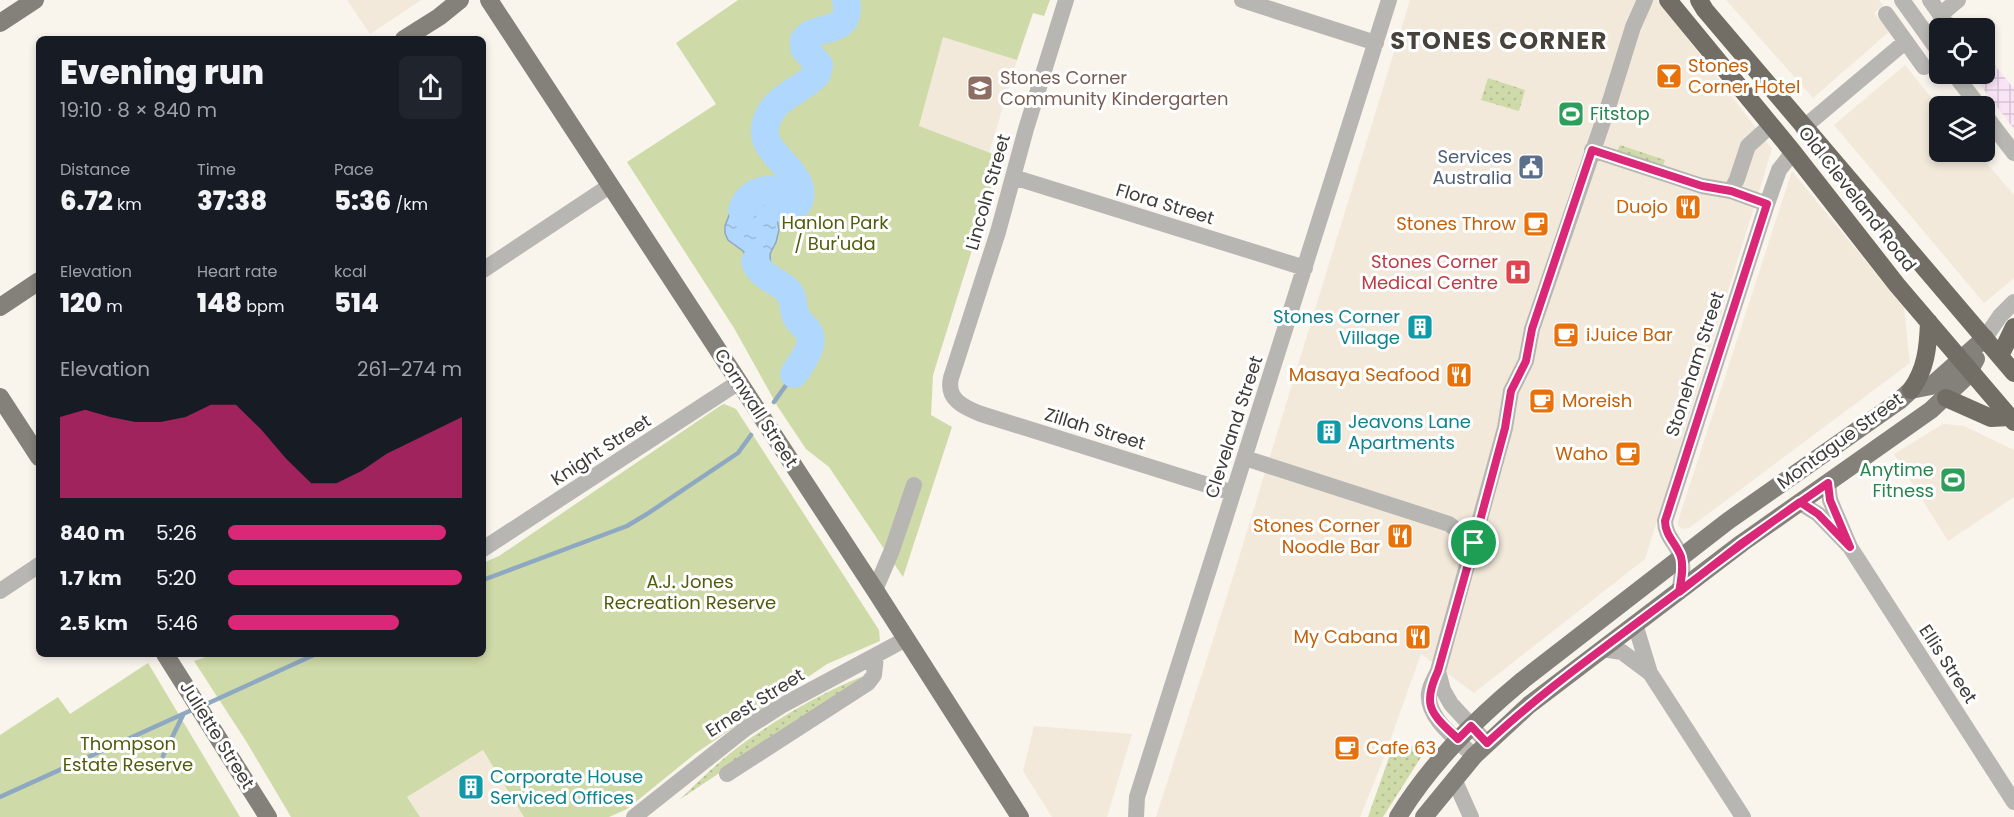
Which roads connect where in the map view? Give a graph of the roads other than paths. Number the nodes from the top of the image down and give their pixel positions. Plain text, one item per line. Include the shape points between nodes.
1 (35, 0) edge
2 (460, 0) edge
3 (489, 0) edge
4 (1066, 0) edge
5 (1242, 0) edge
6 (1389, 0) edge
7 (1645, 0) edge
8 (1668, 0) edge
9 (1699, 0) edge
10 (1902, 0) edge
11 (1930, 0) edge
12 (1958, 0) edge
13 (1886, 14) dead end
14 (1942, 18) edge
15 (1947, 18) edge
16 (0, 23) edge
17 (409, 36) edge
18 (1929, 38) edge
19 (1905, 42) junction
20 (1376, 43) junction
21 (1924, 67) dead end
22 (1962, 84) edge
23 (1971, 96) edge
24 (1771, 125) junction
25 (1803, 128) junction
26 (1995, 128) edge
27 (1592, 150) junction
28 (1793, 152) junction
29 (2014, 153) edge
30 (1013, 177) junction
31 (611, 185) junction
32 (1731, 191) junction
33 (1767, 204) junction
34 (486, 268) edge
35 (1305, 268) junction
36 (36, 283) edge
37 (2014, 302) edge
38 (0, 307) edge
39 (1929, 322) junction
40 (2014, 327) edge
41 (1985, 338) junction
42 (2000, 356) junction
43 (1966, 365) junction
44 (2014, 373) edge
45 (739, 382) junction
46 (1911, 390) junction
47 (951, 394) joint
48 (0, 397) edge
49 (1946, 398) junction
50 (2012, 419) edge
51 (36, 452) edge
52 (1245, 458) junction
53 (1828, 483) junction
54 (914, 484) dead end
55 (1233, 492) junction
56 (1800, 502) junction
57 (1474, 543) junction
58 (486, 547) edge
59 (1850, 547) junction
60 (1681, 556) junction
61 (36, 567) edge
62 (875, 590) junction
63 (0, 591) edge
64 (1679, 592) junction
65 (1635, 624) junction
66 (906, 639) junction
67 (1602, 649) junction
68 (876, 656) junction
69 (167, 657) edge
70 (1438, 671) junction
71 (1650, 673) junction
72 (1471, 726) junction
73 (1458, 739) junction
74 (1481, 749) junction
75 (727, 774) dead end
76 (1454, 779) junction
77 (1137, 798) junction
78 (2014, 802) edge
79 (268, 817) edge
80 (634, 817) edge
81 (1020, 817) edge
82 (1125, 817) edge
83 (1136, 817) edge
84 (1398, 817) edge
85 (1425, 817) edge
86 (1471, 817) edge
87 (1743, 817) edge

1 - 16 main road
2 - 17 main road
3 - 31 main road, Cornwall Street
4 - 30 street, Lincoln Street
5 - 20 street
6 - 20 street, Cleveland Street
7 - 27 street
8 - 24 highway, Old Cleveland Road
9 - 25 highway, Old Cleveland Road
10 - 18 street
11 - 14 street
12 - 15 street
13 - 19 street
19 - 21 street
19 - 25 street
20 - 35 street, Cleveland Street
22 - 23 street
24 - 28 highway, Old Cleveland Road
24 - 32 street via 1748,146
25 - 41 highway, Old Cleveland Road
26 - 29 street
27 - 32 street via 1702,186
27 - 57 street via 1532,329 1526,361 1511,391
28 - 33 street, Stoneham Street via 1779,170
28 - 39 highway, Old Cleveland Road
30 - 35 street, Flora Street
30 - 47 street, Lincoln Street via 951,378
31 - 34 street
31 - 45 main road, Cornwall Street
32 - 33 street
33 - 60 street, Stoneham Street via 1665,521
35 - 52 street, Cleveland Street
36 - 38 main road
37 - 41 street
39 - 43 highway, Old Cleveland Road
39 - 46 highway via 1927,356
40 - 42 highway
41 - 42 highway, Old Cleveland Road
41 - 43 main road, Montague Street
42 - 44 highway, Old Cleveland Road
43 - 46 main road, Montague Street via 1931,386
43 - 49 main road, Montague Street
43 - 50 highway, Old Cleveland Road
45 - 58 street, Knight Street
45 - 62 main road, Cornwall Street
46 - 60 main road, Montague Street
47 - 55 street, Zillah Street via 963,407 981,414
48 - 51 main road
49 - 50 highway via 1991,418
49 - 53 main road, Montague Street
52 - 55 street, Cleveland Street
52 - 57 street via 1449,524
53 - 56 main road, Montague Street
53 - 59 street, Ellis Street via 1830,500
54 - 62 street
55 - 77 street, Cleveland Street
56 - 59 street, Ellis Street via 1818,514
56 - 64 main road, Montague Street
57 - 70 street
59 - 78 street, Ellis Street
60 - 64 street
60 - 72 main road, Montague Street
61 - 63 street
62 - 66 main road, Cornwall Street
64 - 65 main road, Montague Street
65 - 67 main road, Montague Street
65 - 71 street
66 - 68 street, Ernest Street
66 - 81 main road, Cornwall Street
67 - 71 street via 1622,652
67 - 74 main road, Montague Street
68 - 75 street via 875,672 868,683
68 - 80 street, Ernest Street via 745,729
69 - 79 main road, Juliette Street
70 - 72 street via 1447,698
70 - 73 street via 1429,701 1436,716
71 - 87 street
72 - 73 main road, Montague Street
72 - 74 street
73 - 74 street
73 - 84 main road, Montague Street
74 - 76 main road, Montague Street
76 - 85 main road, Montague Street
76 - 86 street
77 - 82 street, Cleveland Street
77 - 83 street, Cleveland Street

